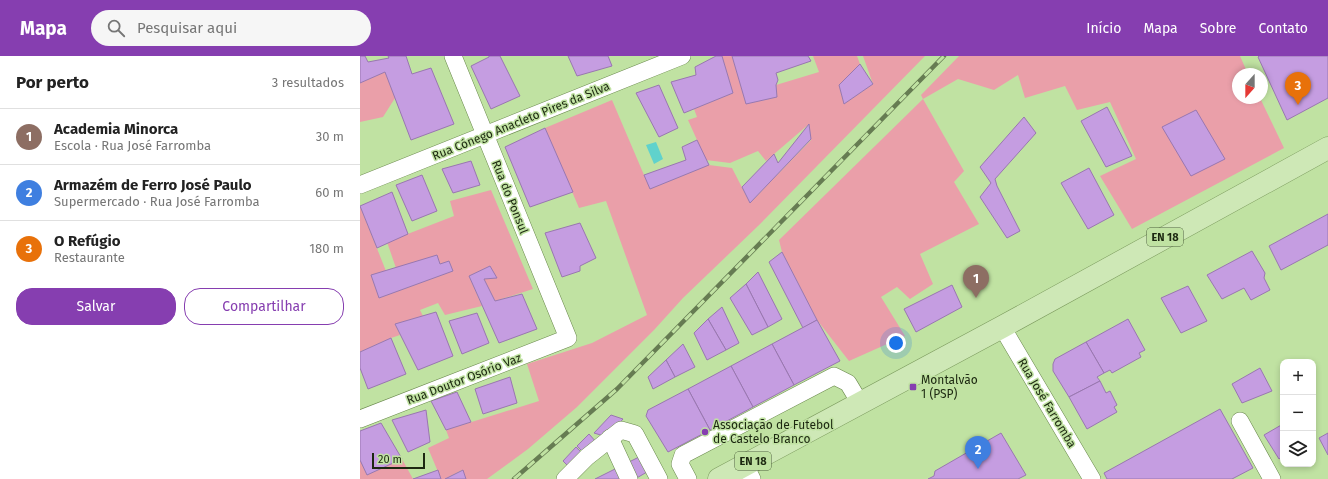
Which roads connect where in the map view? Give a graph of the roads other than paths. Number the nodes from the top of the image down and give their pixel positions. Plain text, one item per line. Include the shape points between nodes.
1 (453, 56) edge
2 (682, 56) edge
3 (485, 136) junction
4 (1328, 148) edge
5 (360, 185) edge
6 (1002, 327) junction
7 (568, 338) joint
8 (860, 403) junction
9 (360, 419) edge
10 (1240, 420) dead end
11 (610, 438) junction
12 (749, 472) edge
13 (575, 475) edge
14 (629, 479) edge
15 (659, 479) edge
16 (688, 479) edge
17 (719, 479) edge
18 (1092, 479) edge
19 (1272, 479) edge

1 - 3 street, Rua do Ponsul
2 - 3 street, Rua Cónego Anacleto Pires da Silva
3 - 5 street, Rua Cónego Anacleto Pires da Silva
3 - 7 street, Rua do Ponsul
4 - 6 main road, EN 18
6 - 8 main road, EN 18
6 - 18 street, Rua José Farromba
7 - 9 street, Rua Doutor Osório Vaz
8 - 12 main road, EN 18
8 - 16 street via 848,383 834,376 683,455 680,464
10 - 19 street
11 - 13 street
11 - 14 street
11 - 15 street via 620,430 635,434
12 - 17 main road, EN 18

